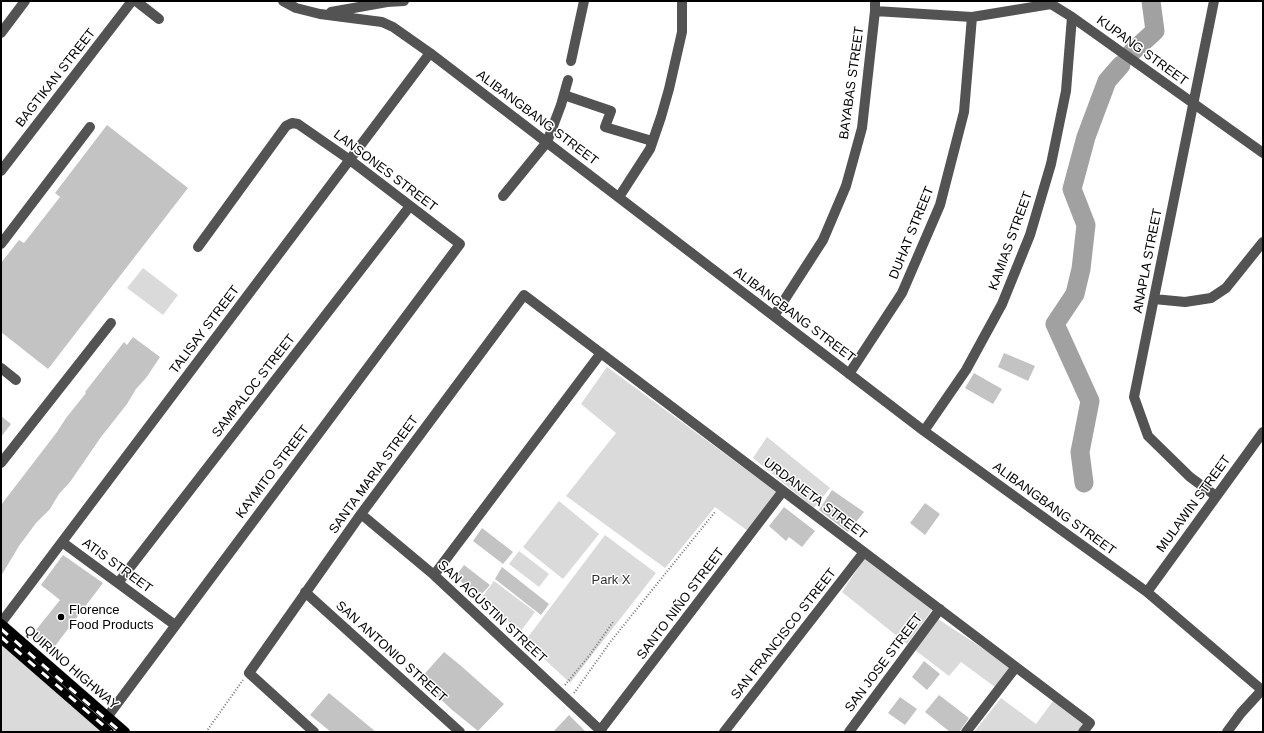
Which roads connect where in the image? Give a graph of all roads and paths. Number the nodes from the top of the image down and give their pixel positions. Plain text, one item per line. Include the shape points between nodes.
1 (25, 1) edge
2 (132, 1) edge
3 (136, 1) edge
4 (283, 1) edge
5 (404, 1) edge
6 (584, 1) edge
7 (682, 1) edge
8 (1214, 1) edge
9 (875, 6) edge
10 (320, 14) junction
11 (972, 17) junction
12 (1072, 17) junction
13 (159, 19) dead end
14 (1, 33) edge
15 (430, 53) junction
16 (570, 61) dead end
17 (568, 80) dead end
18 (564, 95) junction
19 (1193, 103) junction
20 (90, 127) dead end
21 (547, 142) junction
22 (652, 142) junction
23 (1263, 153) edge
24 (350, 160) junction
25 (1, 171) edge
26 (503, 196) dead end
27 (619, 197) junction
28 (410, 206) junction
29 (1263, 242) edge
30 (1, 244) edge
31 (460, 244) joint
32 (198, 247) dead end
33 (524, 296) joint
34 (1154, 299) junction
35 (774, 316) junction
36 (111, 323) dead end
37 (600, 353) junction
38 (1, 368) edge
39 (849, 374) junction
40 (16, 380) dead end
41 (924, 431) junction
42 (1263, 432) edge
43 (1, 463) edge
44 (783, 491) junction
45 (1216, 496) junction
46 (715, 512) dead end
47 (361, 514) junction
48 (62, 542) junction
49 (864, 552) junction
50 (434, 575) junction
51 (118, 583) junction
52 (305, 592) junction
53 (1147, 592) junction
54 (940, 609) junction
55 (613, 622) dead end
56 (1, 623) edge
57 (176, 625) junction
58 (1, 638) edge
59 (1016, 667) junction
60 (248, 673) junction
61 (1262, 689) edge
62 (559, 692) junction
63 (569, 701) junction
64 (107, 717) junction
65 (101, 725) junction
66 (109, 732) edge
67 (125, 732) edge
68 (206, 732) edge
69 (314, 732) edge
70 (460, 732) edge
71 (600, 732) edge
72 (724, 732) edge
73 (849, 732) edge
74 (966, 732) edge
75 (1083, 732) edge
76 (1227, 732) edge

1 - 14 street
2 - 25 street, BAGTIKAN STREET
3 - 13 street
4 - 10 street, ALIBANGBANG STREET via 296,8
5 - 10 street
6 - 16 street
7 - 22 street via 682,32 669,89
8 - 19 street, ANAPLA STREET
9 - 11 street, KUPANG STREET
9 - 35 street, BAYABAS STREET via 862,128 846,186 823,240
10 - 15 street, ALIBANGBANG STREET via 382,22
11 - 12 street, KUPANG STREET via 1051,4
11 - 39 street, DUHAT STREET via 964,112 940,205 902,293
12 - 19 street, KUPANG STREET
12 - 41 street, KAMIAS STREET via 1066,91 1052,164 1030,235 1002,304 966,370
15 - 21 street, ALIBANGBANG STREET
15 - 24 street, TALISAY STREET
17 - 18 street
18 - 21 street
18 - 22 street via 611,110 605,127
19 - 23 street, KUPANG STREET
19 - 34 street, ANAPLA STREET
20 - 30 street
21 - 26 street
21 - 27 street, ALIBANGBANG STREET
22 - 27 street
24 - 28 street, LANSONES STREET
24 - 32 street, LANSONES STREET via 298,124 286,126
24 - 48 street, TALISAY STREET
27 - 35 street, ALIBANGBANG STREET
28 - 31 street, LANSONES STREET
28 - 51 street, SAMPALOC STREET
29 - 34 street via 1226,288 1211,298 1185,302
31 - 57 street, KAYMITO STREET
33 - 37 street, URDANETA STREET
33 - 47 street, SANTA MARIA STREET
34 - 45 street, ANAPLA STREET via 1134,397 1148,436 1190,477
35 - 39 street, ALIBANGBANG STREET
36 - 43 street
37 - 44 street, URDANETA STREET
37 - 50 street
38 - 40 street
39 - 41 street, ALIBANGBANG STREET
41 - 53 street, ALIBANGBANG STREET
42 - 45 street, MULAWIN STREET
44 - 49 street, URDANETA STREET
44 - 71 street, SANTO NIÑO STREET
45 - 53 street, MULAWIN STREET
46 - 63 path via 611,641
47 - 50 street, SAN AGUSTIN STREET
47 - 52 street, SANTA MARIA STREET
48 - 51 street, ATIS STREET
48 - 56 street, TALISAY STREET
49 - 54 street, URDANETA STREET
49 - 72 street, SAN FRANCISCO STREET
50 - 62 street, SAN AGUSTIN STREET
51 - 57 street, ATIS STREET
52 - 60 street, SANTA MARIA STREET
52 - 70 street, SAN ANTONIO STREET
53 - 61 street, ALIBANGBANG STREET
54 - 59 street, URDANETA STREET
54 - 73 street, SAN JOSE STREET
55 - 62 path
56 - 64 main road, QUIRINO HIGHWAY
57 - 64 street, KAYMITO STREET
58 - 65 main road, QUIRINO HIGHWAY
59 - 74 street
59 - 75 street, URDANETA STREET via 1090,723
60 - 68 path
60 - 69 street
61 - 76 street
62 - 63 street, SAN AGUSTIN STREET
63 - 71 street, SAN AGUSTIN STREET
64 - 65 street, KAYMITO STREET
64 - 67 main road, QUIRINO HIGHWAY
65 - 66 main road, QUIRINO HIGHWAY

